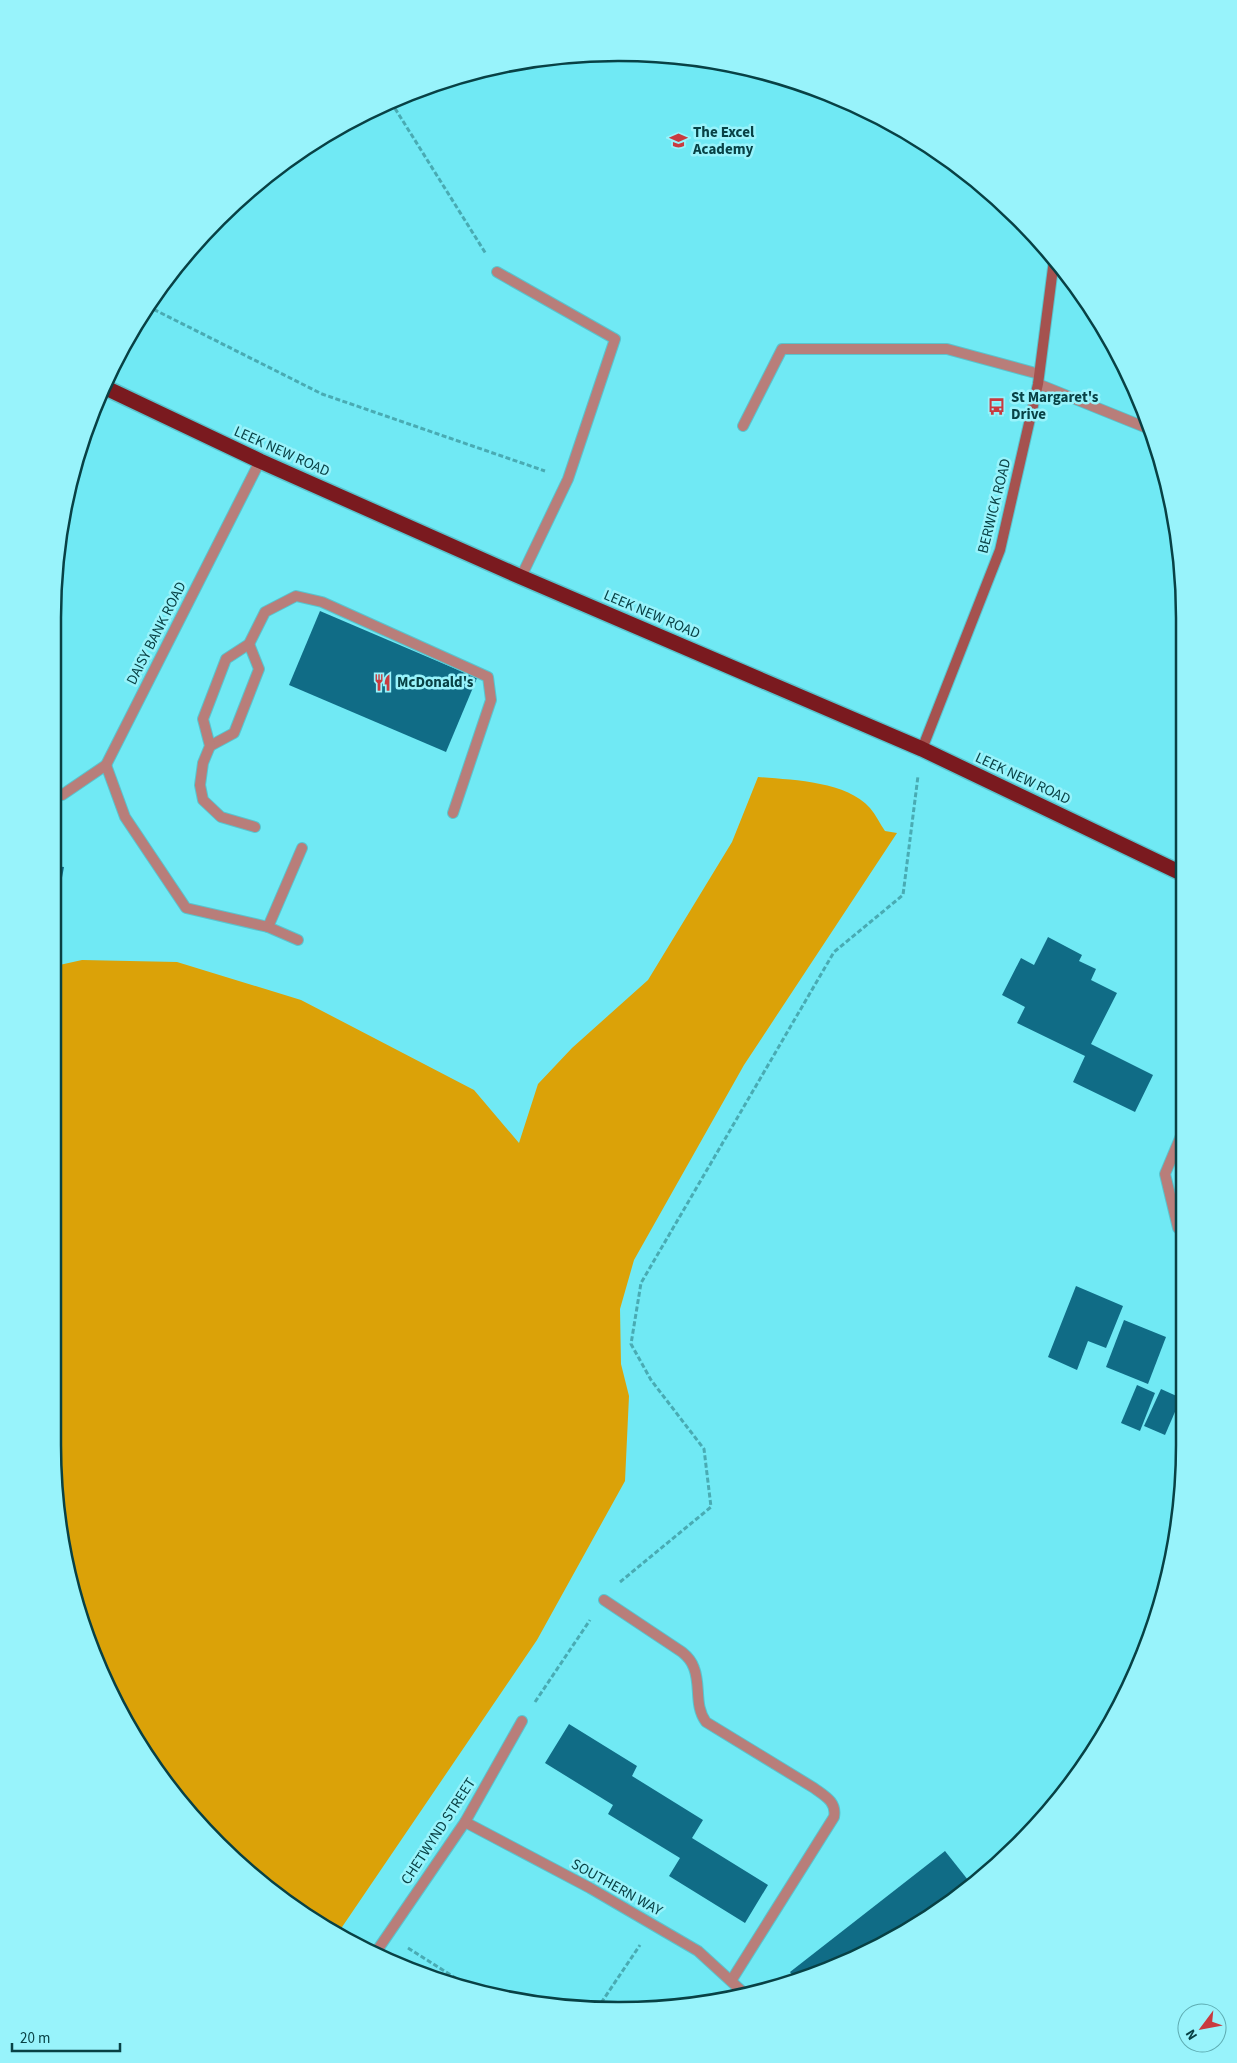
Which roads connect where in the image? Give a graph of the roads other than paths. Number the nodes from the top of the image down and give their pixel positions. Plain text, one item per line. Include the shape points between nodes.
1 (1053, 269) edge
2 (497, 272) road end
3 (1039, 379) junction
4 (111, 390) edge
5 (1141, 425) edge
6 (743, 426) dead end
7 (260, 460) junction
8 (521, 577) junction
9 (249, 644) junction
10 (210, 746) junction
11 (922, 749) junction
12 (106, 765) junction
13 (61, 793) edge
14 (453, 813) dead end
15 (255, 827) dead end
16 (302, 848) dead end
17 (1176, 871) edge
18 (268, 927) junction
19 (298, 940) dead end
20 (1176, 1148) edge
21 (1176, 1220) edge
22 (604, 1600) road end
23 (522, 1721) road end
24 (465, 1822) junction
25 (379, 1947) edge
26 (731, 1981) junction
27 (739, 1988) edge

1 - 3 street, BERWICK ROAD
2 - 8 street via 615,339 568,479
3 - 5 street
3 - 6 street via 947,349 782,349
3 - 11 street, BERWICK ROAD via 1000,550
4 - 7 highway, LEEK NEW ROAD
7 - 8 highway, LEEK NEW ROAD
7 - 12 street, DAISY BANK ROAD
8 - 11 highway, LEEK NEW ROAD
9 - 10 street via 226,659 203,719
9 - 10 street via 259,669 234,734
9 - 14 street via 265,612 296,596 322,602 488,677 491,700
10 - 15 street via 203,763 200,785 203,800 221,817
11 - 17 highway, LEEK NEW ROAD
12 - 13 street, DAISY BANK ROAD
12 - 18 street via 125,817 186,908
16 - 18 street
18 - 19 street
20 - 21 street via 1165,1174
22 - 26 street via 690,1660 694,1667 699,1708 706,1722 814,1788 828,1798 835,1809 834,1817
23 - 24 street, CHETWYND STREET
24 - 25 street, CHETWYND STREET
24 - 26 street, SOUTHERN WAY via 590,1888 698,1951
26 - 27 street, SOUTHERN WAY

